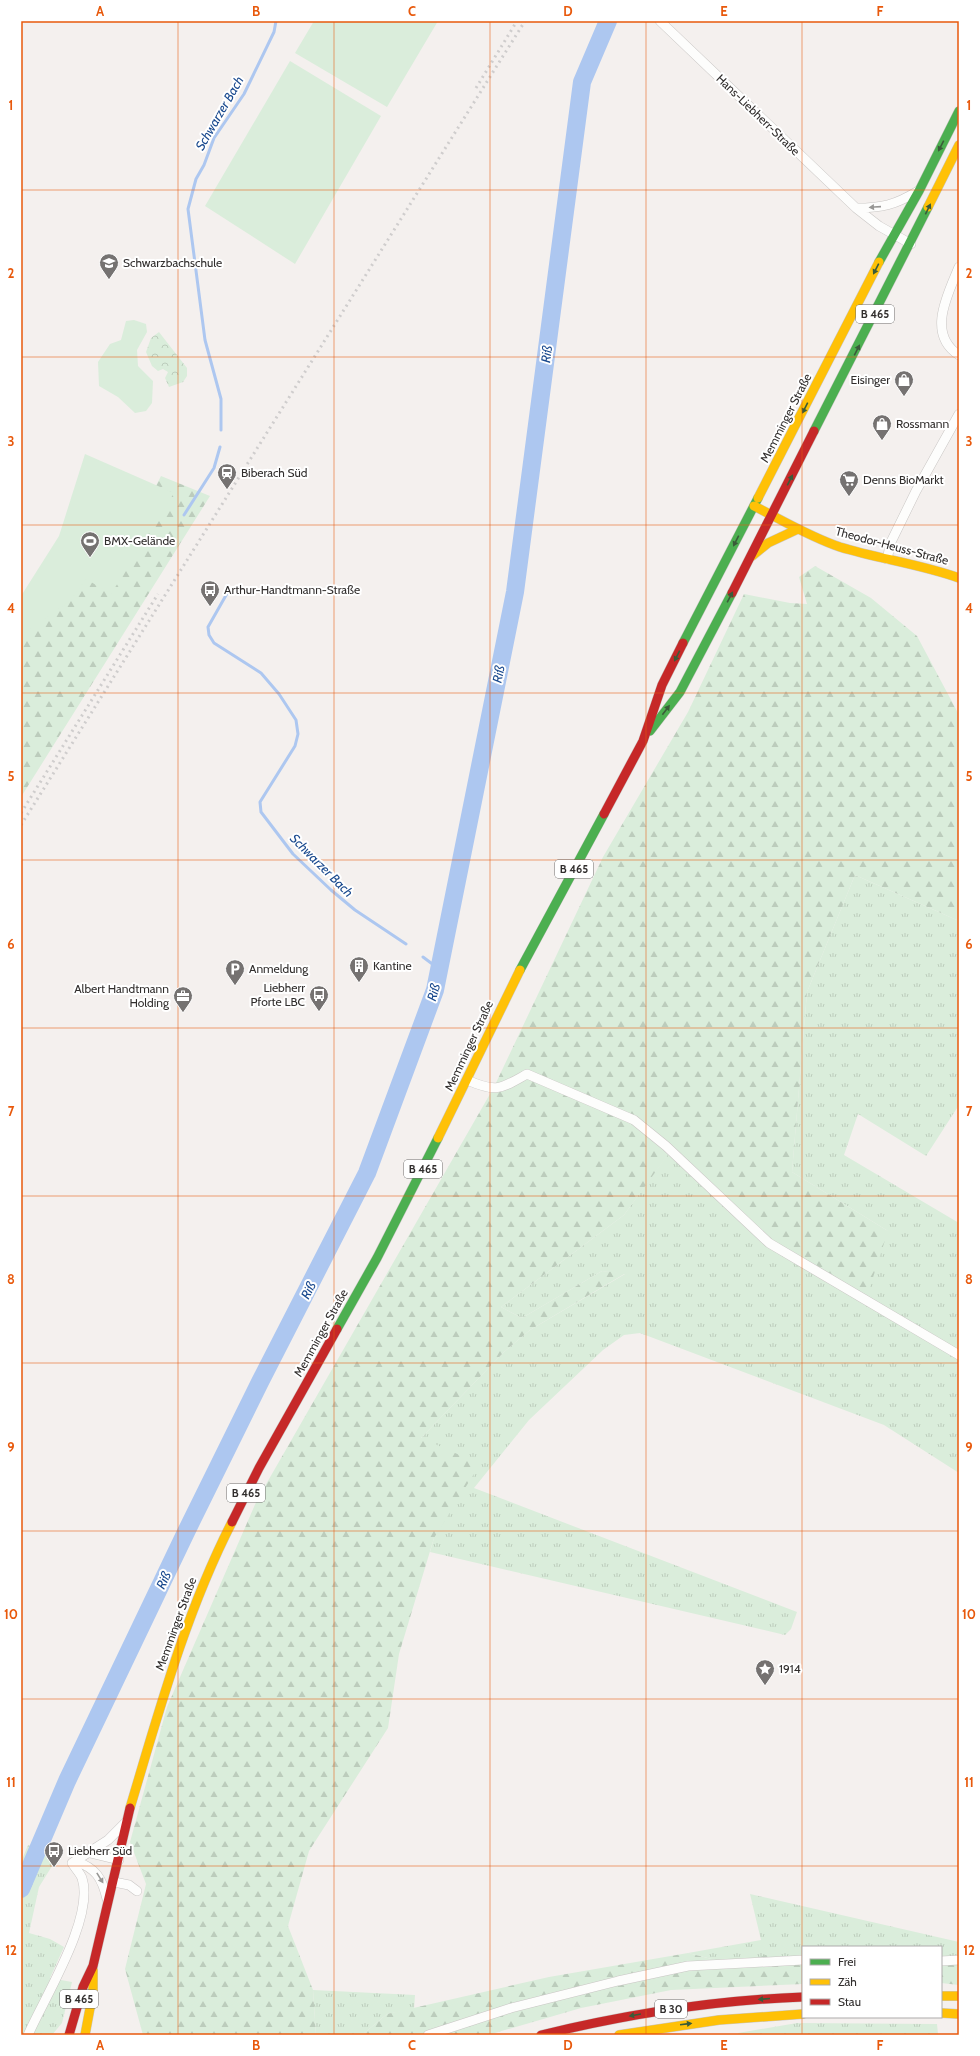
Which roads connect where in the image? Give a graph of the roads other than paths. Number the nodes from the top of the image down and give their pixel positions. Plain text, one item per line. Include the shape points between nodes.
1 (660, 21) edge
2 (959, 111) edge
3 (959, 145) edge
4 (919, 190) junction
5 (856, 208) junction
6 (894, 235) junction
7 (911, 244) junction
8 (959, 267) edge
9 (959, 355) edge
10 (959, 414) edge
11 (754, 506) junction
12 (772, 515) junction
13 (798, 529) junction
14 (752, 557) junction
15 (887, 559) junction
16 (959, 578) edge
17 (643, 741) junction
18 (467, 1080) junction
19 (959, 1356) edge
20 (127, 1821) junction
21 (90, 1853) junction
22 (119, 1860) junction
23 (74, 1862) junction
24 (114, 1882) junction
25 (137, 1891) dead end
26 (108, 1907) junction
27 (802, 1960) edge
28 (959, 1960) edge
29 (942, 1962) edge
30 (94, 1966) junction
31 (942, 1996) edge
32 (959, 1996) edge
33 (802, 1997) edge
34 (942, 2013) edge
35 (802, 2014) edge
36 (959, 2014) edge
37 (28, 2035) edge
38 (69, 2035) edge
39 (85, 2035) edge
40 (428, 2035) edge
41 (541, 2035) edge
42 (619, 2035) edge

1 - 5 street, Hans-Liebherr-Straße
2 -> 4 main road, Memminger Straße / B 465
7 -> 3 main road, Memminger Straße / B 465
4 -> 5 street via 895,204
4 - 6 main road, Memminger Straße / B 465
5 - 6 street, Hans-Liebherr-Straße
6 - 7 street, Hans-Liebherr-Straße
6 -> 11 main road, Memminger Straße / B 465
12 -> 7 main road, Memminger Straße / B 465
8 - 9 street via 941,318 945,338
10 - 15 street via 916,491 891,542
11 - 12 main road, Theodor-Heuss-Straße
11 -> 17 main road, Memminger Straße / B 465 via 662,685
12 - 13 main road, Theodor-Heuss-Straße
12 - 14 main road, Memminger Straße / B 465
13 - 14 main road via 768,543
13 - 15 main road, Theodor-Heuss-Straße via 851,550
17 -> 14 main road, Memminger Straße / B 465 via 680,692
15 - 16 main road, Theodor-Heuss-Straße via 929,567
17 - 18 main road, Memminger Straße / B 465 via 505,998
18 - 19 street via 491,1089 503,1087 527,1074 634,1120 666,1146 769,1243
18 - 20 main road, Memminger Straße / B 465 via 377,1258 259,1468 224,1536 200,1591 168,1681
20 - 21 street
20 - 22 main road, Memminger Straße / B 465
21 - 22 street
21 - 23 street
22 - 24 main road, Memminger Straße / B 465
23 -> 26 street via 93,1869 100,1876
23 - 37 street via 84,1886 76,1930 63,1965
24 - 25 street via 129,1885
24 - 26 main road, Memminger Straße / B 465
26 - 30 main road, Memminger Straße / B 465
27 - 40 street via 688,1966 511,2008
28 - 29 street
30 - 38 main road, B 465 via 81,1993
30 - 39 main road, B 465 via 93,1992
31 - 32 main road
33 -> 41 main road, B 30 via 663,2010
34 - 36 main road
42 -> 35 main road, B 30 via 719,2020

